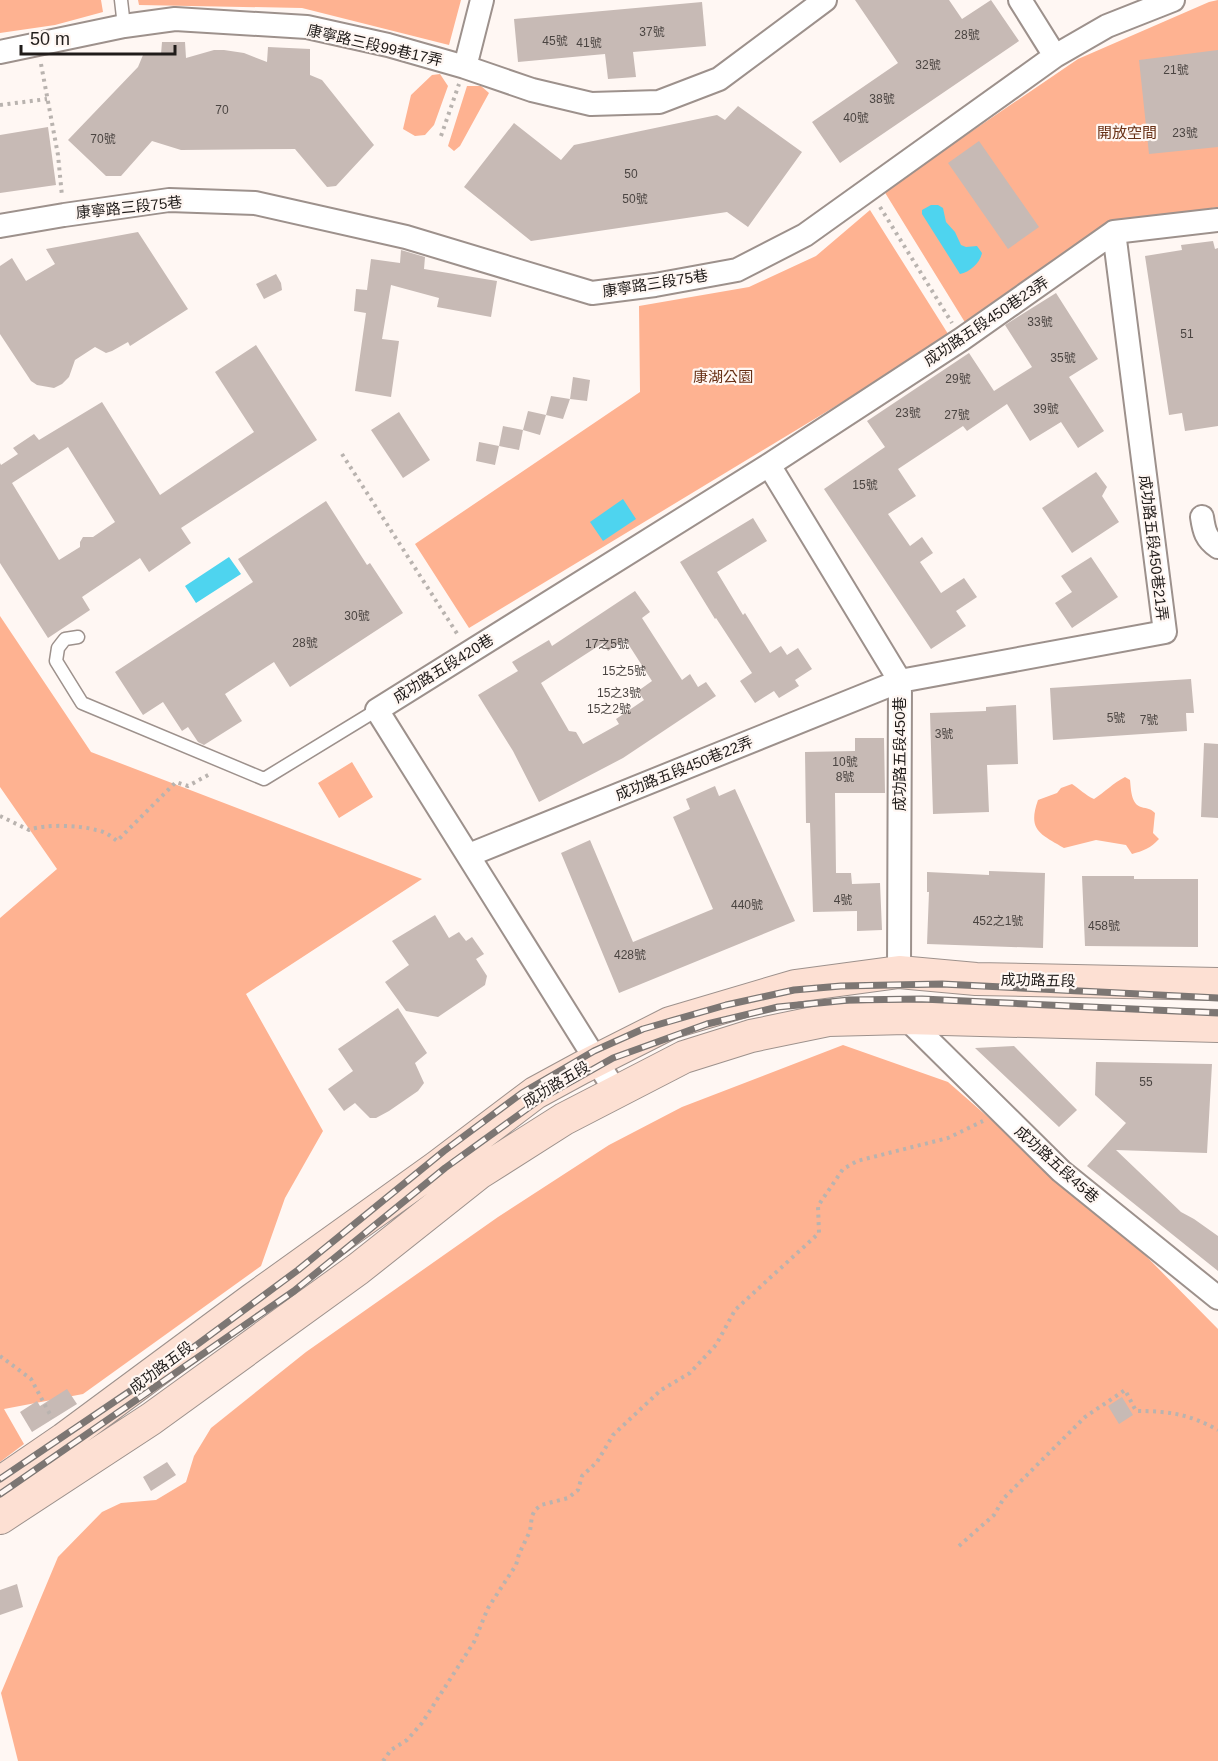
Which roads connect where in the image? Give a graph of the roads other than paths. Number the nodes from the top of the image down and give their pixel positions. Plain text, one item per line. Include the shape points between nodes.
1 (121, 0) edge
2 (482, 0) edge
3 (825, 0) edge
4 (1020, 0) edge
5 (1173, 0) edge
6 (124, 26) junction
7 (0, 52) edge
8 (1055, 56) junction
9 (465, 67) junction
10 (1218, 220) edge
11 (0, 226) edge
12 (1114, 232) junction
13 (769, 465) junction
14 (1202, 517) dead end
15 (1218, 547) edge
16 (78, 637) dead end
17 (900, 681) junction
18 (377, 710) junction
19 (469, 855) junction
20 (899, 972) junction
21 (1218, 984) edge
22 (906, 1018) junction
23 (1218, 1026) edge
24 (597, 1060) junction
25 (616, 1092) junction
26 (1218, 1298) edge
27 (0, 1484) edge
28 (0, 1518) edge

1 - 6 lane
2 - 9 street
3 - 9 street, 康寧路三段99巷17弄 via 719,79 659,102 591,104 532,90
4 - 8 street
5 - 8 street, 康寧路三段75巷 via 1107,26
6 - 7 street, 康寧路三段99巷17弄
6 - 9 street, 康寧路三段99巷17弄 via 176,19 307,27
8 - 11 street, 康寧路三段75巷 via 805,235 737,270 655,285 592,293 406,237 255,203 169,200
10 - 12 street, 成功路五段450巷23弄
12 - 13 street, 成功路五段450巷23弄 via 962,339
12 - 17 street, 成功路五段450巷21弄 via 1165,632
13 - 17 street, 成功路五段450巷
13 - 18 street, 成功路五段420巷
14 - 15 street via 1209,542
16 - 18 lane via 65,639 58,648 56,661 82,703 264,779
17 - 19 street, 成功路五段450巷22弄
17 - 20 street, 成功路五段450巷
18 - 19 street, 成功路五段420巷
19 - 24 street, 成功路五段420巷
20 - 21 main road, 成功路五段 via 976,979
20 - 24 main road, 成功路五段 via 795,986 670,1023
22 - 23 main road
22 - 25 main road via 828,1020 751,1036 684,1057
22 - 26 street, 成功路五段45巷 via 1061,1171
24 - 25 street, 成功路五段420巷
24 - 27 main road, 成功路五段 via 535,1094
25 - 28 main road via 564,1119 479,1173 358,1269 170,1405

